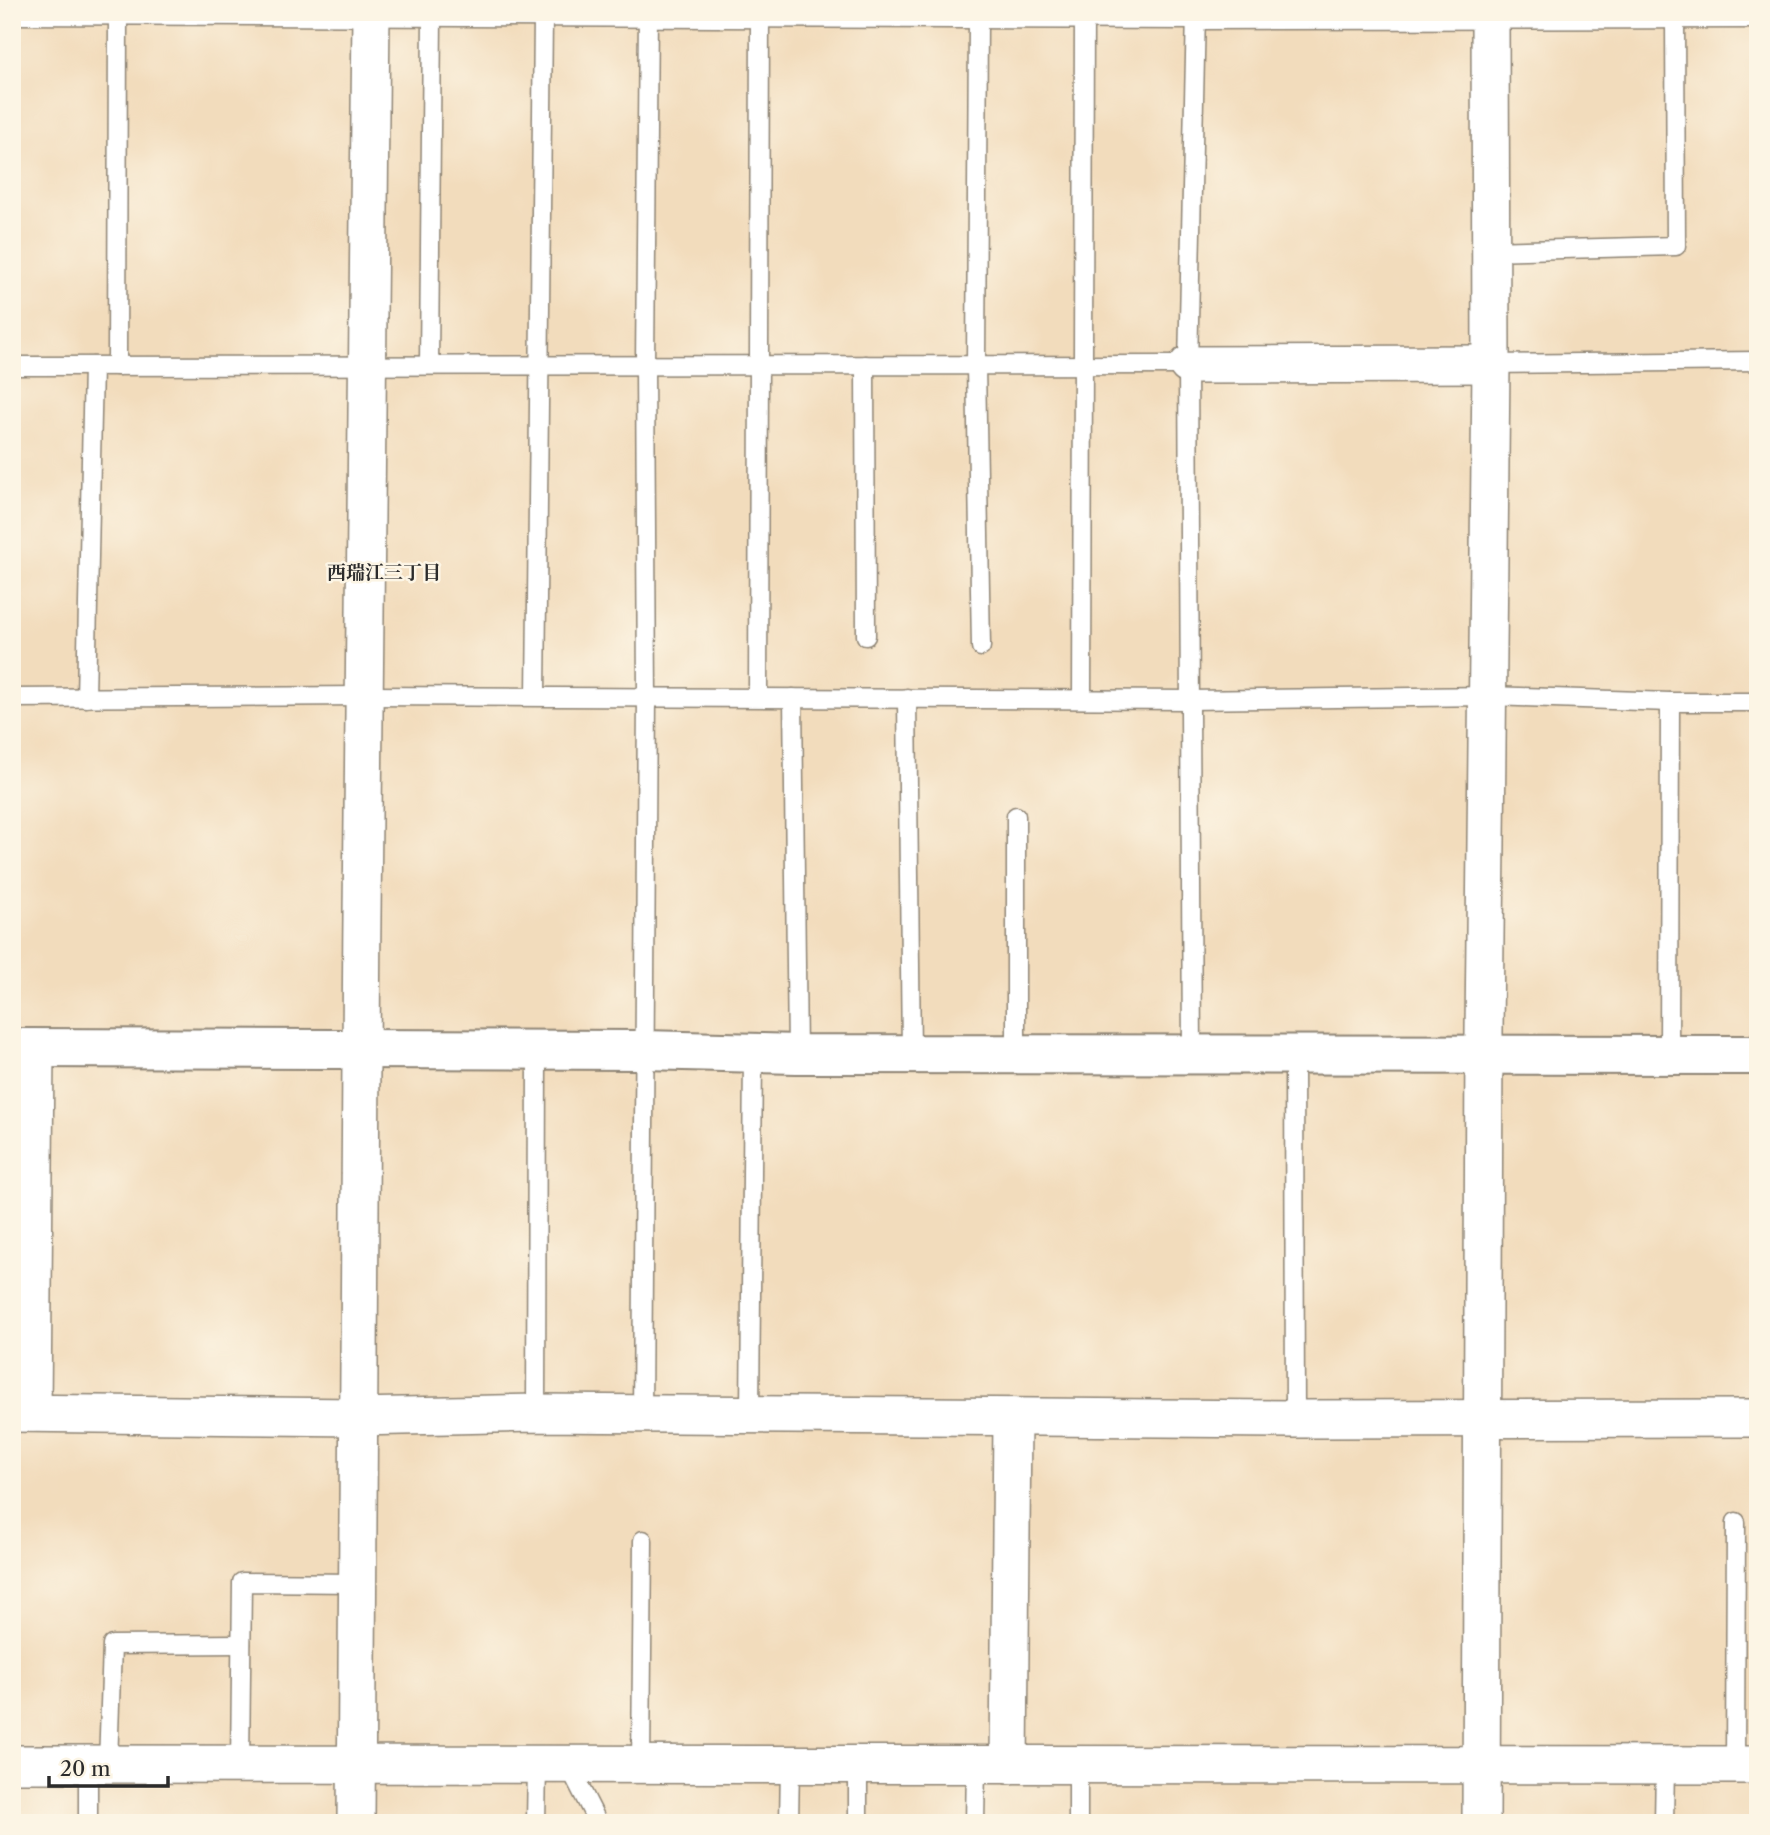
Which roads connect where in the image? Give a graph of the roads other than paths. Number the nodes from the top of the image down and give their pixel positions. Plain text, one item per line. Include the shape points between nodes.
1 (371, 14) edge
2 (12, 15) edge
3 (648, 15) edge
4 (760, 15) edge
5 (881, 15) edge
6 (118, 16) junction
7 (1084, 16) edge
8 (1196, 16) edge
9 (1490, 16) edge
10 (432, 17) junction
11 (543, 17) junction
12 (978, 19) junction
13 (1675, 19) junction
14 (1758, 19) edge
15 (1490, 251) junction
16 (1758, 361) edge
17 (1492, 363) junction
18 (429, 365) junction
19 (539, 365) junction
20 (645, 365) junction
21 (864, 365) junction
22 (976, 365) junction
23 (1083, 365) junction
24 (1188, 365) junction
25 (12, 366) edge
26 (93, 366) junction
27 (117, 366) junction
28 (369, 366) junction
29 (759, 366) junction
30 (866, 636) dead end
31 (981, 647) dead end
32 (366, 695) junction
33 (536, 696) junction
34 (1490, 696) junction
35 (648, 697) junction
36 (758, 697) junction
37 (12, 698) edge
38 (86, 698) junction
39 (793, 698) junction
40 (907, 698) junction
41 (1082, 699) junction
42 (1189, 700) junction
43 (1670, 702) junction
44 (1758, 702) edge
45 (1016, 816) dead end
46 (24, 1048) edge
47 (359, 1050) junction
48 (537, 1050) junction
49 (644, 1050) junction
50 (753, 1053) junction
51 (1016, 1053) junction
52 (1192, 1053) junction
53 (1294, 1053) junction
54 (797, 1054) junction
55 (911, 1054) junction
56 (1485, 1054) junction
57 (1669, 1055) junction
58 (1758, 1055) edge
59 (22, 1413) edge
60 (536, 1413) junction
61 (750, 1414) junction
62 (642, 1415) junction
63 (357, 1417) junction
64 (1012, 1417) junction
65 (1483, 1418) junction
66 (1758, 1418) edge
67 (1295, 1419) junction
68 (1736, 1522) dead end
69 (643, 1540) dead end
70 (356, 1583) junction
71 (241, 1644) junction
72 (12, 1764) edge
73 (98, 1764) junction
74 (356, 1764) junction
75 (553, 1764) junction
76 (240, 1765) junction
77 (642, 1765) junction
78 (790, 1765) junction
79 (858, 1765) junction
80 (992, 1765) junction
81 (1078, 1765) junction
82 (1481, 1765) junction
83 (1665, 1765) junction
84 (1746, 1765) edge
85 (88, 1823) edge
86 (356, 1823) edge
87 (536, 1823) edge
88 (598, 1823) edge
89 (789, 1823) edge
90 (858, 1823) edge
91 (975, 1823) edge
92 (1078, 1823) edge
93 (1481, 1823) edge
94 (1664, 1823) edge

1 - 6 lane
1 - 10 lane
1 - 28 street
2 - 6 lane
3 - 4 lane
3 - 11 lane
3 - 20 lane
4 - 5 lane
4 - 29 lane
5 - 12 lane
6 - 27 lane
7 - 8 lane
7 - 12 lane
7 - 23 lane
8 - 9 lane
8 - 24 lane
9 - 13 lane
9 - 15 street
10 - 11 lane
10 - 18 lane
11 - 19 lane
12 - 22 lane
13 - 14 lane
13 - 15 lane via 1676,246
15 - 17 street
16 - 17 lane
17 - 24 street
17 - 34 street
18 - 19 lane
18 - 28 lane
19 - 20 lane
19 - 33 lane
20 - 29 lane
20 - 35 lane
21 - 22 lane
21 - 29 lane
21 - 30 lane
22 - 23 lane
22 - 31 lane
23 - 24 lane
23 - 41 lane
24 - 42 lane
25 - 26 lane
26 - 27 lane
26 - 38 lane
27 - 28 lane
28 - 32 street
29 - 36 lane
32 - 33 lane
32 - 38 lane
32 - 47 street
33 - 35 lane
34 - 42 lane
34 - 43 lane
34 - 56 street
35 - 36 lane
35 - 49 lane
36 - 39 lane
37 - 38 lane
39 - 40 lane
39 - 54 lane
40 - 41 lane
40 - 55 lane
41 - 42 lane
42 - 52 lane
43 - 44 lane
43 - 57 lane
45 - 51 lane
46 - 47 street
46 - 59 street
47 - 48 street
47 - 63 street
48 - 49 street
48 - 60 lane
49 - 50 street
49 - 62 lane
50 - 54 street
50 - 61 lane
51 - 52 street
51 - 55 street
52 - 53 street
53 - 56 street
53 - 67 lane
54 - 55 street
56 - 57 street
56 - 65 street
57 - 58 street
59 - 63 street
60 - 62 street
60 - 63 street
61 - 62 street
61 - 64 street
63 - 70 street
64 - 67 street
64 - 80 street
65 - 66 street
65 - 67 street
65 - 82 street
68 - 84 lane
69 - 77 lane
70 - 71 lane via 242,1582
70 - 74 street
71 - 73 lane via 112,1645
71 - 76 lane
72 - 73 street
73 - 76 street
73 - 85 lane
74 - 75 street
74 - 76 street
74 - 86 street
75 - 77 street
75 - 87 lane
75 - 88 lane
77 - 78 street
78 - 79 street
78 - 89 lane
79 - 80 street
79 - 90 lane
80 - 81 street
80 - 91 lane
81 - 82 street
81 - 92 lane
82 - 83 street
82 - 93 street
83 - 84 street
83 - 94 lane

